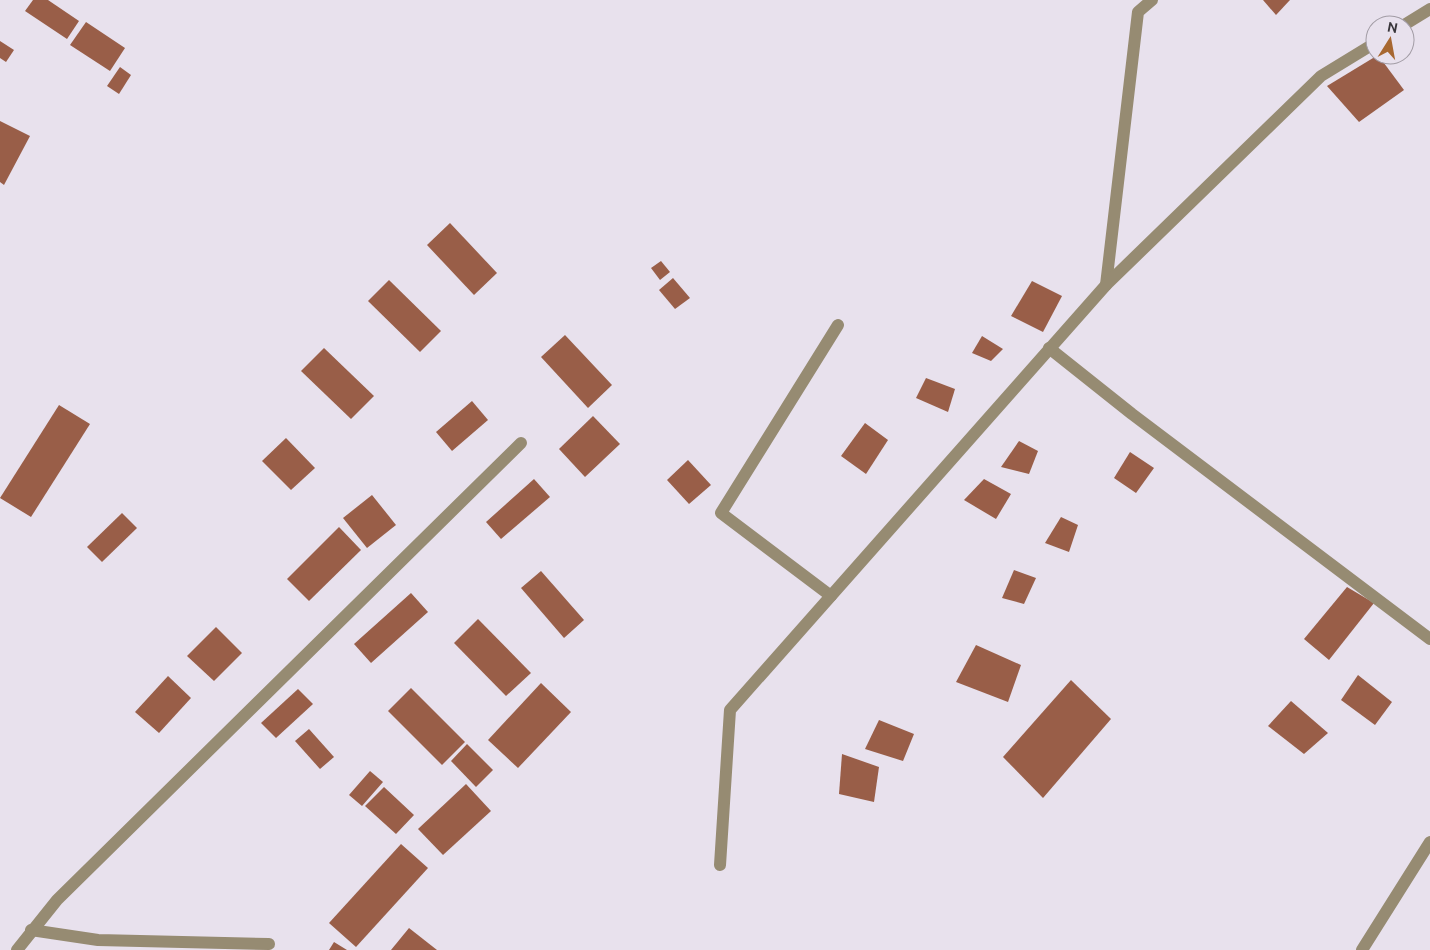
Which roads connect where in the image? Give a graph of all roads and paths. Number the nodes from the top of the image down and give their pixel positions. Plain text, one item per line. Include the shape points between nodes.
1 (1152, 0) edge
2 (1430, 9) edge
3 (1415, 18) edge
4 (1365, 48) edge
5 (1106, 285) junction
6 (838, 326) dead end
7 (1049, 348) junction
8 (521, 443) dead end
9 (831, 596) junction
10 (1430, 639) edge
11 (1430, 842) edge
12 (720, 865) dead end
13 (31, 930) junction
14 (270, 944) dead end
15 (17, 950) edge
16 (1362, 950) edge

1 - 5 street via 1138,12
2 - 3 street
4 - 5 street via 1320,76
5 - 7 street
6 - 9 street via 721,513
7 - 9 street
7 - 10 street
8 - 13 street via 57,900
9 - 12 street via 730,710
11 - 16 street
13 - 14 street via 98,940
13 - 15 street

